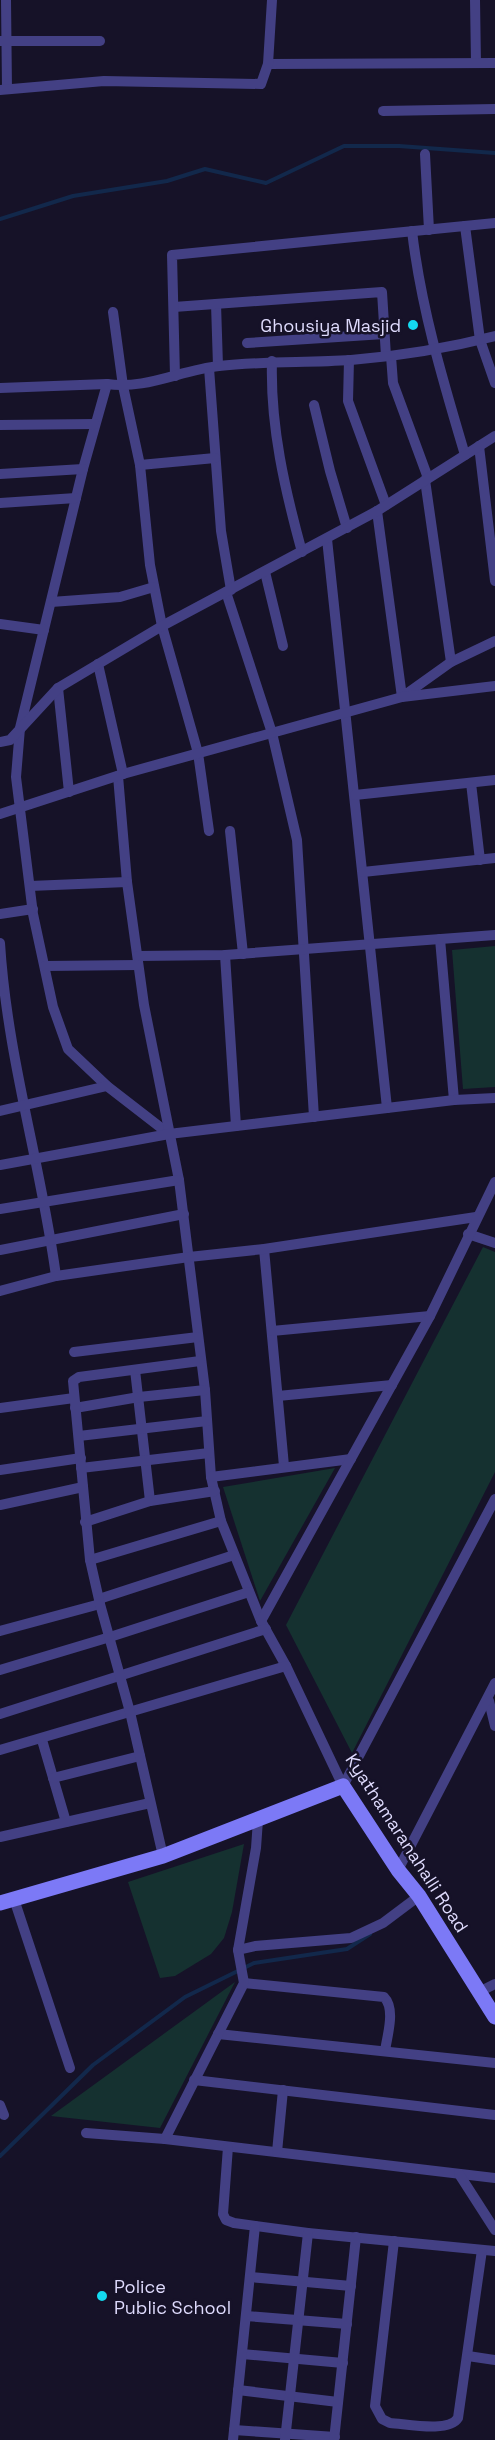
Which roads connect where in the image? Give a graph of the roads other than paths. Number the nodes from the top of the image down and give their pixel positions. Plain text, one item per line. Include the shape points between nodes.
1 (6, 0) edge
2 (272, 0) edge
3 (475, 0) edge
4 (3, 41) edge
5 (100, 41) dead end
6 (476, 63) junction
7 (495, 63) edge
8 (268, 64) junction
9 (4, 89) edge
10 (495, 109) edge
11 (383, 111) dead end
12 (425, 154) dead end
13 (495, 223) edge
14 (465, 226) junction
15 (429, 230) junction
16 (412, 231) junction
17 (216, 304) junction
18 (174, 308) junction
19 (113, 312) dead end
20 (384, 334) junction
21 (495, 336) edge
22 (480, 340) junction
23 (247, 343) dead end
24 (434, 349) junction
25 (389, 356) junction
26 (348, 360) junction
27 (272, 362) junction
28 (214, 367) junction
29 (175, 376) junction
30 (495, 383) edge
31 (107, 384) junction
32 (123, 386) junction
33 (0, 388) edge
34 (314, 405) dead end
35 (95, 424) junction
36 (0, 425) edge
37 (495, 436) edge
38 (478, 446) junction
39 (465, 455) junction
40 (215, 458) junction
41 (140, 465) junction
42 (83, 469) junction
43 (0, 474) edge
44 (427, 479) junction
45 (76, 498) junction
46 (0, 503) edge
47 (381, 508) junction
48 (347, 528) junction
49 (327, 539) junction
50 (302, 552) junction
51 (265, 572) junction
52 (495, 581) edge
53 (154, 587) junction
54 (229, 591) junction
55 (51, 602) junction
56 (0, 624) edge
57 (162, 626) junction
58 (44, 630) junction
59 (495, 641) edge
60 (283, 646) dead end
61 (451, 662) junction
62 (98, 664) junction
63 (495, 687) edge
64 (58, 688) junction
65 (402, 697) junction
66 (346, 711) junction
67 (20, 728) junction
68 (272, 733) junction
69 (0, 742) edge
70 (198, 753) junction
71 (121, 775) junction
72 (495, 780) edge
73 (471, 783) junction
74 (69, 792) junction
75 (355, 795) junction
76 (20, 809) junction
77 (0, 814) edge
78 (209, 831) dead end
79 (230, 831) dead end
80 (495, 858) edge
81 (480, 860) junction
82 (363, 872) junction
83 (127, 882) junction
84 (30, 886) junction
85 (33, 909) junction
86 (0, 914) edge
87 (495, 935) edge
88 (440, 939) junction
89 (0, 943) edge
90 (370, 945) junction
91 (304, 948) junction
92 (243, 954) junction
93 (225, 955) junction
94 (138, 961) junction
95 (45, 966) junction
96 (107, 1086) junction
97 (495, 1098) edge
98 (454, 1100) junction
99 (24, 1106) junction
100 (387, 1108) junction
101 (0, 1111) edge
102 (314, 1117) junction
103 (236, 1126) junction
104 (170, 1134) junction
105 (33, 1158) junction
106 (0, 1165) edge
107 (179, 1180) junction
108 (495, 1182) edge
109 (43, 1201) junction
110 (0, 1209) edge
111 (184, 1214) junction
112 (476, 1217) junction
113 (468, 1234) junction
114 (51, 1239) junction
115 (495, 1243) edge
116 (264, 1249) junction
117 (0, 1250) edge
118 (189, 1257) junction
119 (56, 1276) junction
120 (0, 1290) edge
121 (430, 1316) junction
122 (272, 1331) junction
123 (198, 1336) junction
124 (74, 1352) dead end
125 (200, 1361) junction
126 (135, 1370) junction
127 (392, 1385) junction
128 (205, 1390) junction
129 (278, 1396) junction
130 (139, 1397) junction
131 (75, 1403) junction
132 (0, 1408) edge
133 (207, 1421) junction
134 (142, 1429) junction
135 (79, 1436) junction
136 (209, 1453) junction
137 (351, 1459) junction
138 (146, 1460) junction
139 (81, 1463) junction
140 (284, 1466) junction
141 (0, 1470) edge
142 (211, 1477) junction
143 (83, 1487) junction
144 (215, 1491) junction
145 (495, 1499) edge
146 (150, 1501) junction
147 (0, 1505) edge
148 (221, 1521) junction
149 (85, 1522) junction
150 (234, 1555) junction
151 (90, 1560) junction
152 (249, 1592) junction
153 (99, 1601) junction
154 (263, 1625) junction
155 (0, 1631) edge
156 (110, 1637) junction
157 (286, 1666) junction
158 (0, 1670) edge
159 (118, 1676) junction
160 (495, 1683) edge
161 (491, 1700) edge
162 (130, 1713) junction
163 (0, 1714) edge
164 (495, 1726) edge
165 (42, 1740) junction
166 (0, 1750) edge
167 (140, 1756) junction
168 (53, 1778) junction
169 (343, 1786) junction
170 (150, 1803) junction
171 (258, 1821) junction
172 (66, 1822) junction
173 (0, 1837) edge
174 (163, 1856) junction
175 (398, 1870) junction
176 (419, 1896) junction
177 (7, 1901) edge
178 (237, 1950) junction
179 (243, 1974) junction
180 (495, 1983) edge
181 (479, 1992) junction
182 (495, 2017) edge
183 (218, 2034) junction
184 (385, 2051) junction
185 (495, 2063) edge
186 (70, 2068) dead end
187 (194, 2080) junction
188 (283, 2090) junction
189 (495, 2115) edge
190 (86, 2133) dead end
191 (165, 2139) junction
192 (228, 2147) junction
193 (277, 2152) junction
194 (459, 2174) junction
195 (495, 2178) edge
196 (255, 2226) junction
197 (495, 2230) edge
198 (308, 2233) junction
199 (356, 2237) junction
200 (394, 2241) junction
201 (482, 2250) junction
202 (495, 2252) edge
203 (250, 2277) junction
204 (302, 2282) junction
205 (351, 2286) junction
206 (246, 2316) junction
207 (298, 2320) junction
208 (347, 2324) junction
209 (242, 2354) junction
210 (468, 2356) junction
211 (294, 2359) junction
212 (495, 2360) edge
213 (343, 2363) junction
214 (238, 2390) junction
215 (290, 2396) junction
216 (338, 2402) junction
217 (234, 2435) edge
218 (285, 2437) edge
219 (334, 2439) edge

1 - 4 street
2 - 8 street
3 - 6 street
4 - 5 street
4 - 9 street
6 - 7 street
6 - 8 street
8 - 9 street via 261,84 104,81
10 - 11 street
12 - 15 street
13 - 14 street
14 - 15 street
14 - 22 street
15 - 16 street
16 - 18 street via 172,255
16 - 24 street via 417,277
17 - 18 street
17 - 20 street via 382,292
17 - 28 street
18 - 29 street
19 - 32 street
20 - 23 street
20 - 25 street
21 - 22 street
22 - 24 street
22 - 30 street
24 - 25 street
24 - 39 street
25 - 26 street
25 - 44 street via 393,383
26 - 27 street
26 - 47 street via 348,401
27 - 28 street
27 - 50 street via 274,419 287,499
28 - 29 street
28 - 40 street
29 - 32 street
31 - 32 street
31 - 33 street
31 - 35 street
32 - 41 street
34 - 48 street
35 - 36 street
35 - 42 street
37 - 38 street
38 - 39 street
38 - 52 street
39 - 44 street
40 - 41 street
40 - 54 street
41 - 53 street
42 - 43 street
42 - 45 street
44 - 47 street
44 - 61 street
45 - 46 street
45 - 55 street
47 - 48 street
47 - 65 street
48 - 49 street
49 - 50 street
49 - 66 street
50 - 51 street
51 - 54 street
51 - 60 street
53 - 55 street via 120,597
53 - 57 street
54 - 57 street
54 - 68 street
55 - 58 street
56 - 58 street
57 - 62 street
57 - 70 street
58 - 67 street
59 - 61 street
61 - 65 street
62 - 64 street
62 - 71 street, Kyathamaranahalli Road
63 - 65 street
64 - 67 street
64 - 74 street
65 - 66 street
66 - 68 street
66 - 75 street
67 - 69 street via 10,740
67 - 76 street via 16,777
68 - 70 street
68 - 91 street via 297,840
70 - 71 street
70 - 78 street
71 - 74 street
71 - 83 street, Kyathamaranahalli Road
72 - 73 street
73 - 75 street
73 - 81 street
74 - 76 street
75 - 82 street
76 - 77 street
76 - 84 street
79 - 92 street
80 - 81 street
81 - 82 street
82 - 90 street
83 - 84 street
83 - 94 street, Kyathamaranahalli Road
84 - 85 street
85 - 86 street
85 - 95 street
87 - 88 street
88 - 90 street
88 - 98 street
89 - 99 street via 8,1025
90 - 91 street
90 - 100 street
91 - 92 street
91 - 102 street
92 - 93 street
93 - 94 street
93 - 103 street
94 - 95 street
94 - 104 street, Kyathamaranahalli Road
95 - 96 street via 53,1007 68,1049
96 - 99 street
96 - 104 street
97 - 98 street
98 - 100 street
99 - 101 street
99 - 105 street
100 - 102 street
102 - 103 street
103 - 104 street
104 - 105 street
104 - 107 street, Kyathamaranahalli Road
105 - 106 street
105 - 109 street
107 - 109 street
107 - 111 street, Kyathamaranahalli Road
108 - 112 street
109 - 110 street
109 - 114 street
111 - 114 street
111 - 118 street, Kyathamaranahalli Road
112 - 113 street
112 - 116 street
113 - 115 street
113 - 121 street
114 - 117 street
114 - 119 street
116 - 118 street
116 - 122 street
118 - 119 street
118 - 123 street, Kyathamaranahalli Road
119 - 120 street
121 - 122 street
121 - 127 street
122 - 129 street
123 - 124 street
123 - 125 street, Kyathamaranahalli Road
125 - 126 street
125 - 128 street, Kyathamaranahalli Road
126 - 130 street
126 - 131 street via 75,1379
127 - 129 street
127 - 137 street
128 - 130 street
128 - 133 street, Kyathamaranahalli Road
129 - 140 street
130 - 131 street
130 - 134 street
131 - 132 street
131 - 135 street
133 - 134 street
133 - 136 street, Kyathamaranahalli Road
134 - 135 street
134 - 138 street
135 - 139 street
136 - 138 street
136 - 142 street, Kyathamaranahalli Road
137 - 140 street
137 - 154 street
138 - 139 street
138 - 146 street
139 - 141 street
139 - 143 street
140 - 142 street
142 - 144 street, Kyathamaranahalli Road
143 - 147 street
143 - 149 street
144 - 146 street
144 - 148 street, Kyathamaranahalli Road
145 - 169 street
146 - 149 street
148 - 150 street, Kyathamaranahalli Road
148 - 151 street
149 - 151 street
150 - 152 street, Kyathamaranahalli Road
150 - 153 street
151 - 153 street
152 - 154 street, Kyathamaranahalli Road
152 - 156 street
153 - 155 street
153 - 156 street
154 - 157 street, Kyathamaranahalli Road
154 - 159 street
156 - 158 street
156 - 159 street
157 - 162 street
157 - 169 street, Kyathamaranahalli Road
159 - 162 street
159 - 163 street
160 - 161 street
161 - 164 street
161 - 175 street
162 - 165 street
162 - 167 street
165 - 166 street
165 - 168 street
167 - 168 street
167 - 170 street
168 - 172 street
169 - 171 main road
169 - 175 main road, Kyathamaranahalli Road
170 - 172 street
170 - 174 street
171 - 174 main road
171 - 178 street
172 - 173 street
174 - 177 main road
175 - 176 main road, Kyathamaranahalli Road
176 - 178 street via 383,1923 351,1938
176 - 181 main road, Kyathamaranahalli Road
177 - 186 street
178 - 179 street
179 - 183 street
179 - 184 street via 384,1996 390,2010
180 - 181 street
181 - 182 main road, Kyathamaranahalli Road
183 - 184 street
183 - 187 street
184 - 185 street
187 - 188 street
187 - 191 street
188 - 189 street
188 - 193 street
190 - 191 street
191 - 192 street
192 - 193 street
192 - 196 street via 223,2214 226,2220
193 - 194 street
194 - 195 street
194 - 197 street
196 - 198 street
196 - 203 street
198 - 199 street
198 - 204 street
199 - 200 street
199 - 205 street
200 - 201 street
200 - 210 street via 375,2406 378,2414 390,2423 445,2427 456,2423
201 - 202 street
201 - 210 street
203 - 204 street
203 - 206 street
204 - 205 street
204 - 207 street
205 - 208 street
206 - 207 street
206 - 209 street
207 - 208 street
207 - 211 street
208 - 213 street
209 - 211 street
209 - 214 street
210 - 212 street
211 - 213 street
211 - 215 street
213 - 216 street
214 - 215 street
214 - 217 street
215 - 216 street
215 - 218 street
216 - 219 street
217 - 218 street
218 - 219 street

